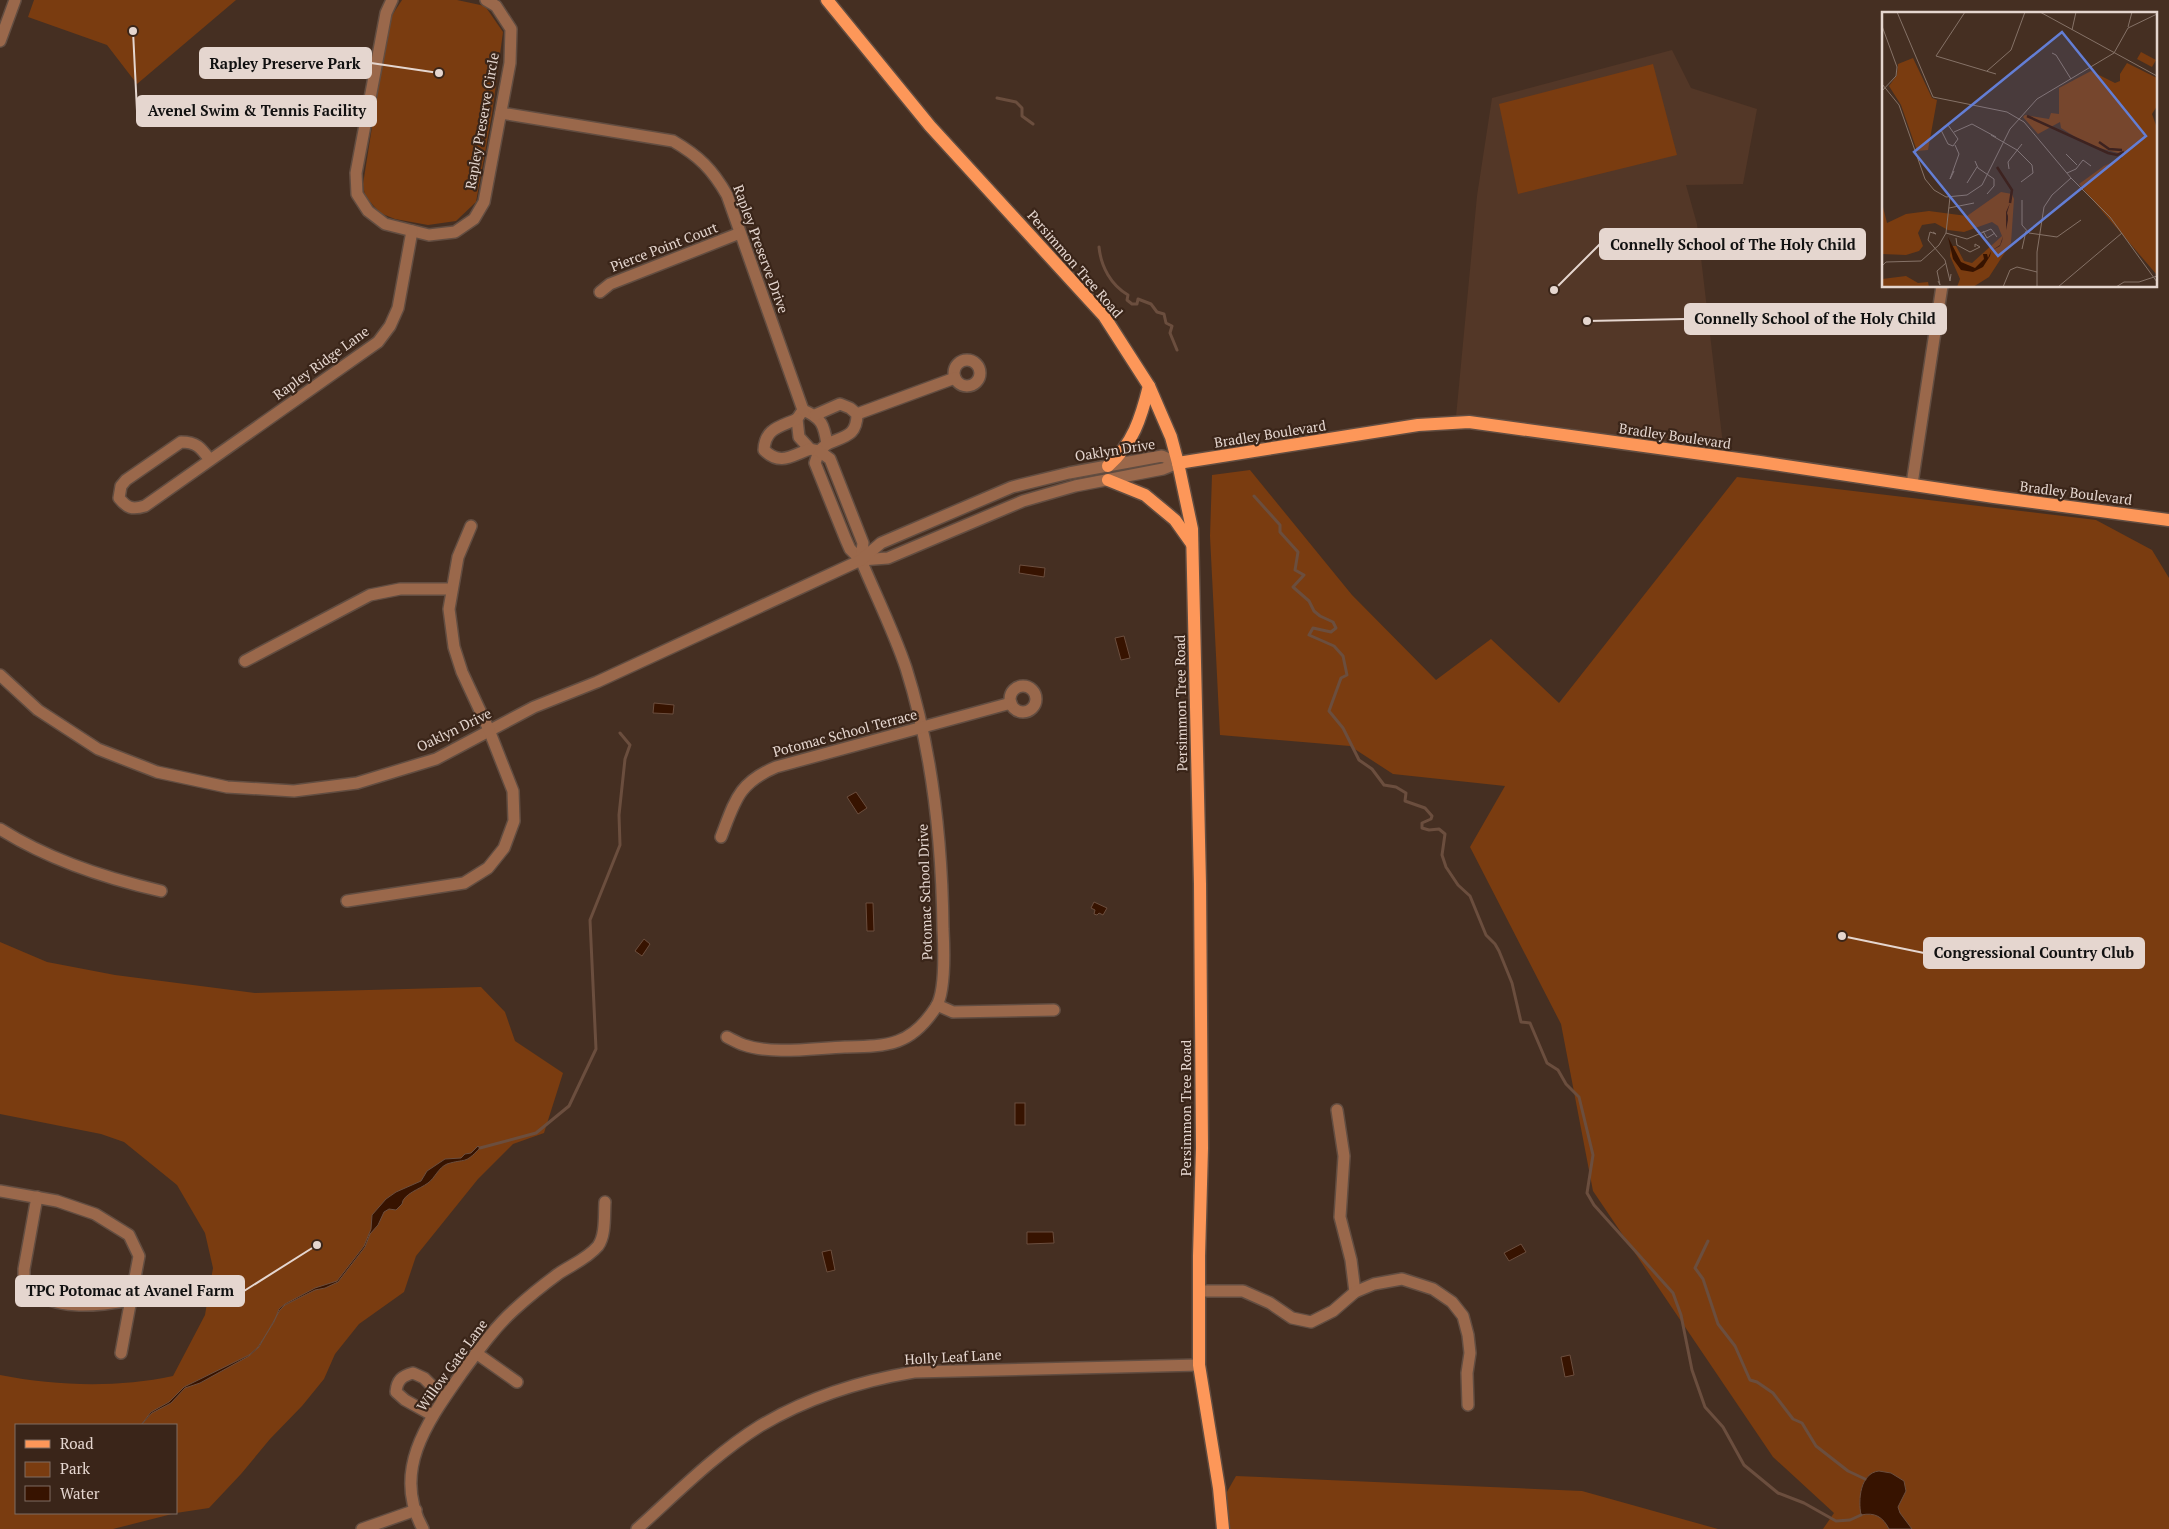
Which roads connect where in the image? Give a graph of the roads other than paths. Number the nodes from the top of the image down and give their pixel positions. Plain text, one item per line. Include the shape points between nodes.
1 (15, 0) edge
2 (392, 0) edge
3 (486, 0) edge
4 (827, 0) edge
5 (0, 41) edge
6 (501, 113) junction
7 (412, 231) junction
8 (740, 233) junction
9 (1942, 288) edge
10 (600, 292) dead end
11 (955, 378) dead end
12 (1149, 386) junction
13 (857, 414) junction
14 (800, 415) junction
15 (815, 415) junction
16 (819, 448) junction
17 (210, 460) junction
18 (1178, 463) junction
19 (1108, 466) junction
20 (1108, 480) junction
21 (1912, 484) junction
22 (2169, 520) edge
23 (471, 526) dead end
24 (1192, 544) junction
25 (861, 560) junction
26 (452, 589) junction
27 (245, 661) dead end
28 (0, 675) edge
29 (1011, 703) dead end
30 (923, 728) junction
31 (489, 730) junction
32 (0, 829) edge
33 (721, 837) dead end
34 (161, 891) dead end
35 (347, 902) dead end
36 (937, 1005) junction
37 (1054, 1010) dead end
38 (727, 1037) dead end
39 (1337, 1110) dead end
40 (0, 1191) edge
41 (37, 1197) junction
42 (605, 1202) dead end
43 (1199, 1291) junction
44 (1355, 1292) junction
45 (130, 1300) junction
46 (121, 1353) dead end
47 (476, 1353) junction
48 (1199, 1365) junction
49 (517, 1382) dead end
50 (444, 1398) junction
51 (1468, 1405) dead end
52 (432, 1416) junction
53 (416, 1510) junction
54 (362, 1529) edge
55 (423, 1529) edge
56 (637, 1529) edge
57 (1223, 1529) edge

1 - 5 street
2 - 7 street, Rapley Preserve Circle via 386,13 356,172 357,194 368,211 385,224
3 - 6 street, Rapley Preserve Circle via 496,6 511,29 510,63
4 - 12 main road, Persimmon Tree Road via 930,126 1104,316
6 - 7 street, Rapley Preserve Circle via 484,202 474,219 455,232 429,235
6 - 8 street, Rapley Preserve Drive via 673,141 694,153 714,173 727,195
7 - 17 street, Rapley Ridge Lane via 398,308 378,342
8 - 10 street, Pierce Point Court via 610,284
8 - 14 street, Rapley Preserve Drive
9 - 21 street
11 - 13 street
12 - 18 main road, Persimmon Tree Road via 1171,437
12 - 19 main road via 1140,422
13 - 15 street via 840,404
13 - 16 street via 853,433
14 - 15 street
14 - 16 street, Rapley Preserve Drive via 799,437
14 - 16 street via 771,431 765,439 764,450 772,458 781,460
15 - 16 street, Rapley Preserve Drive via 824,427
16 - 25 street, Rapley Preserve Drive via 830,459 864,542
17 - 17 street, Rapley Ridge Lane via 144,506 135,509 126,506 120,498 121,486 126,480 181,442 200,446
18 - 19 street, Oaklyn Drive via 1162,456
18 - 20 street, Oaklyn Drive
18 - 21 main road, Bradley Boulevard via 1418,425 1469,422
18 - 24 main road, Persimmon Tree Road via 1192,529
19 - 25 street, Oaklyn Drive via 1012,487 880,543
20 - 24 main road via 1145,495 1175,520
20 - 25 street, Oaklyn Drive via 1023,501 888,558
21 - 22 main road, Bradley Boulevard
23 - 26 street via 458,557
24 - 43 main road, Persimmon Tree Road via 1200,904 1202,1148
25 - 30 street, Potomac School Drive via 905,666
25 - 31 street, Oaklyn Drive
26 - 27 street via 400,589 370,595
26 - 31 street via 449,609 454,647
28 - 31 street, Oaklyn Drive via 38,710 98,749 157,772 227,787 294,791 357,782 436,759
29 - 30 street, Potomac School Terrace
30 - 33 street, Potomac School Terrace via 760,774 737,795
30 - 36 street, Potomac School Drive via 935,792 943,879 944,967
31 - 35 street via 513,791 514,821 504,848 488,868 464,883
32 - 34 street via 23,844 78,868
36 - 37 street via 953,1012
36 - 38 street, Potomac School Drive via 912,1035 880,1046 768,1050
39 - 44 street via 1344,1156 1340,1218
40 - 41 street
41 - 45 street via 95,1214 129,1235 139,1256
41 - 45 street via 24,1269 24,1288 40,1298 63,1304 100,1306
42 - 47 street, Willow Gate Lane via 603,1237 599,1245 514,1310 488,1335
43 - 44 street via 1243,1291 1270,1303 1292,1318 1311,1322 1332,1311
43 - 48 main road, Persimmon Tree Road
44 - 51 street via 1374,1284 1402,1279 1433,1289 1452,1302 1463,1316 1468,1335
45 - 46 street
47 - 49 street
47 - 50 street, Willow Gate Lane
48 - 56 street, Holly Leaf Lane via 914,1372 869,1380 800,1405 758,1427
48 - 57 main road, Persimmon Tree Road
50 - 52 street, Willow Gate Lane
50 - 52 street via 424,1378 413,1373 403,1376 397,1383 396,1392
52 - 53 street, Willow Gate Lane via 411,1468 411,1496
53 - 54 street
53 - 55 street, Willow Gate Lane

